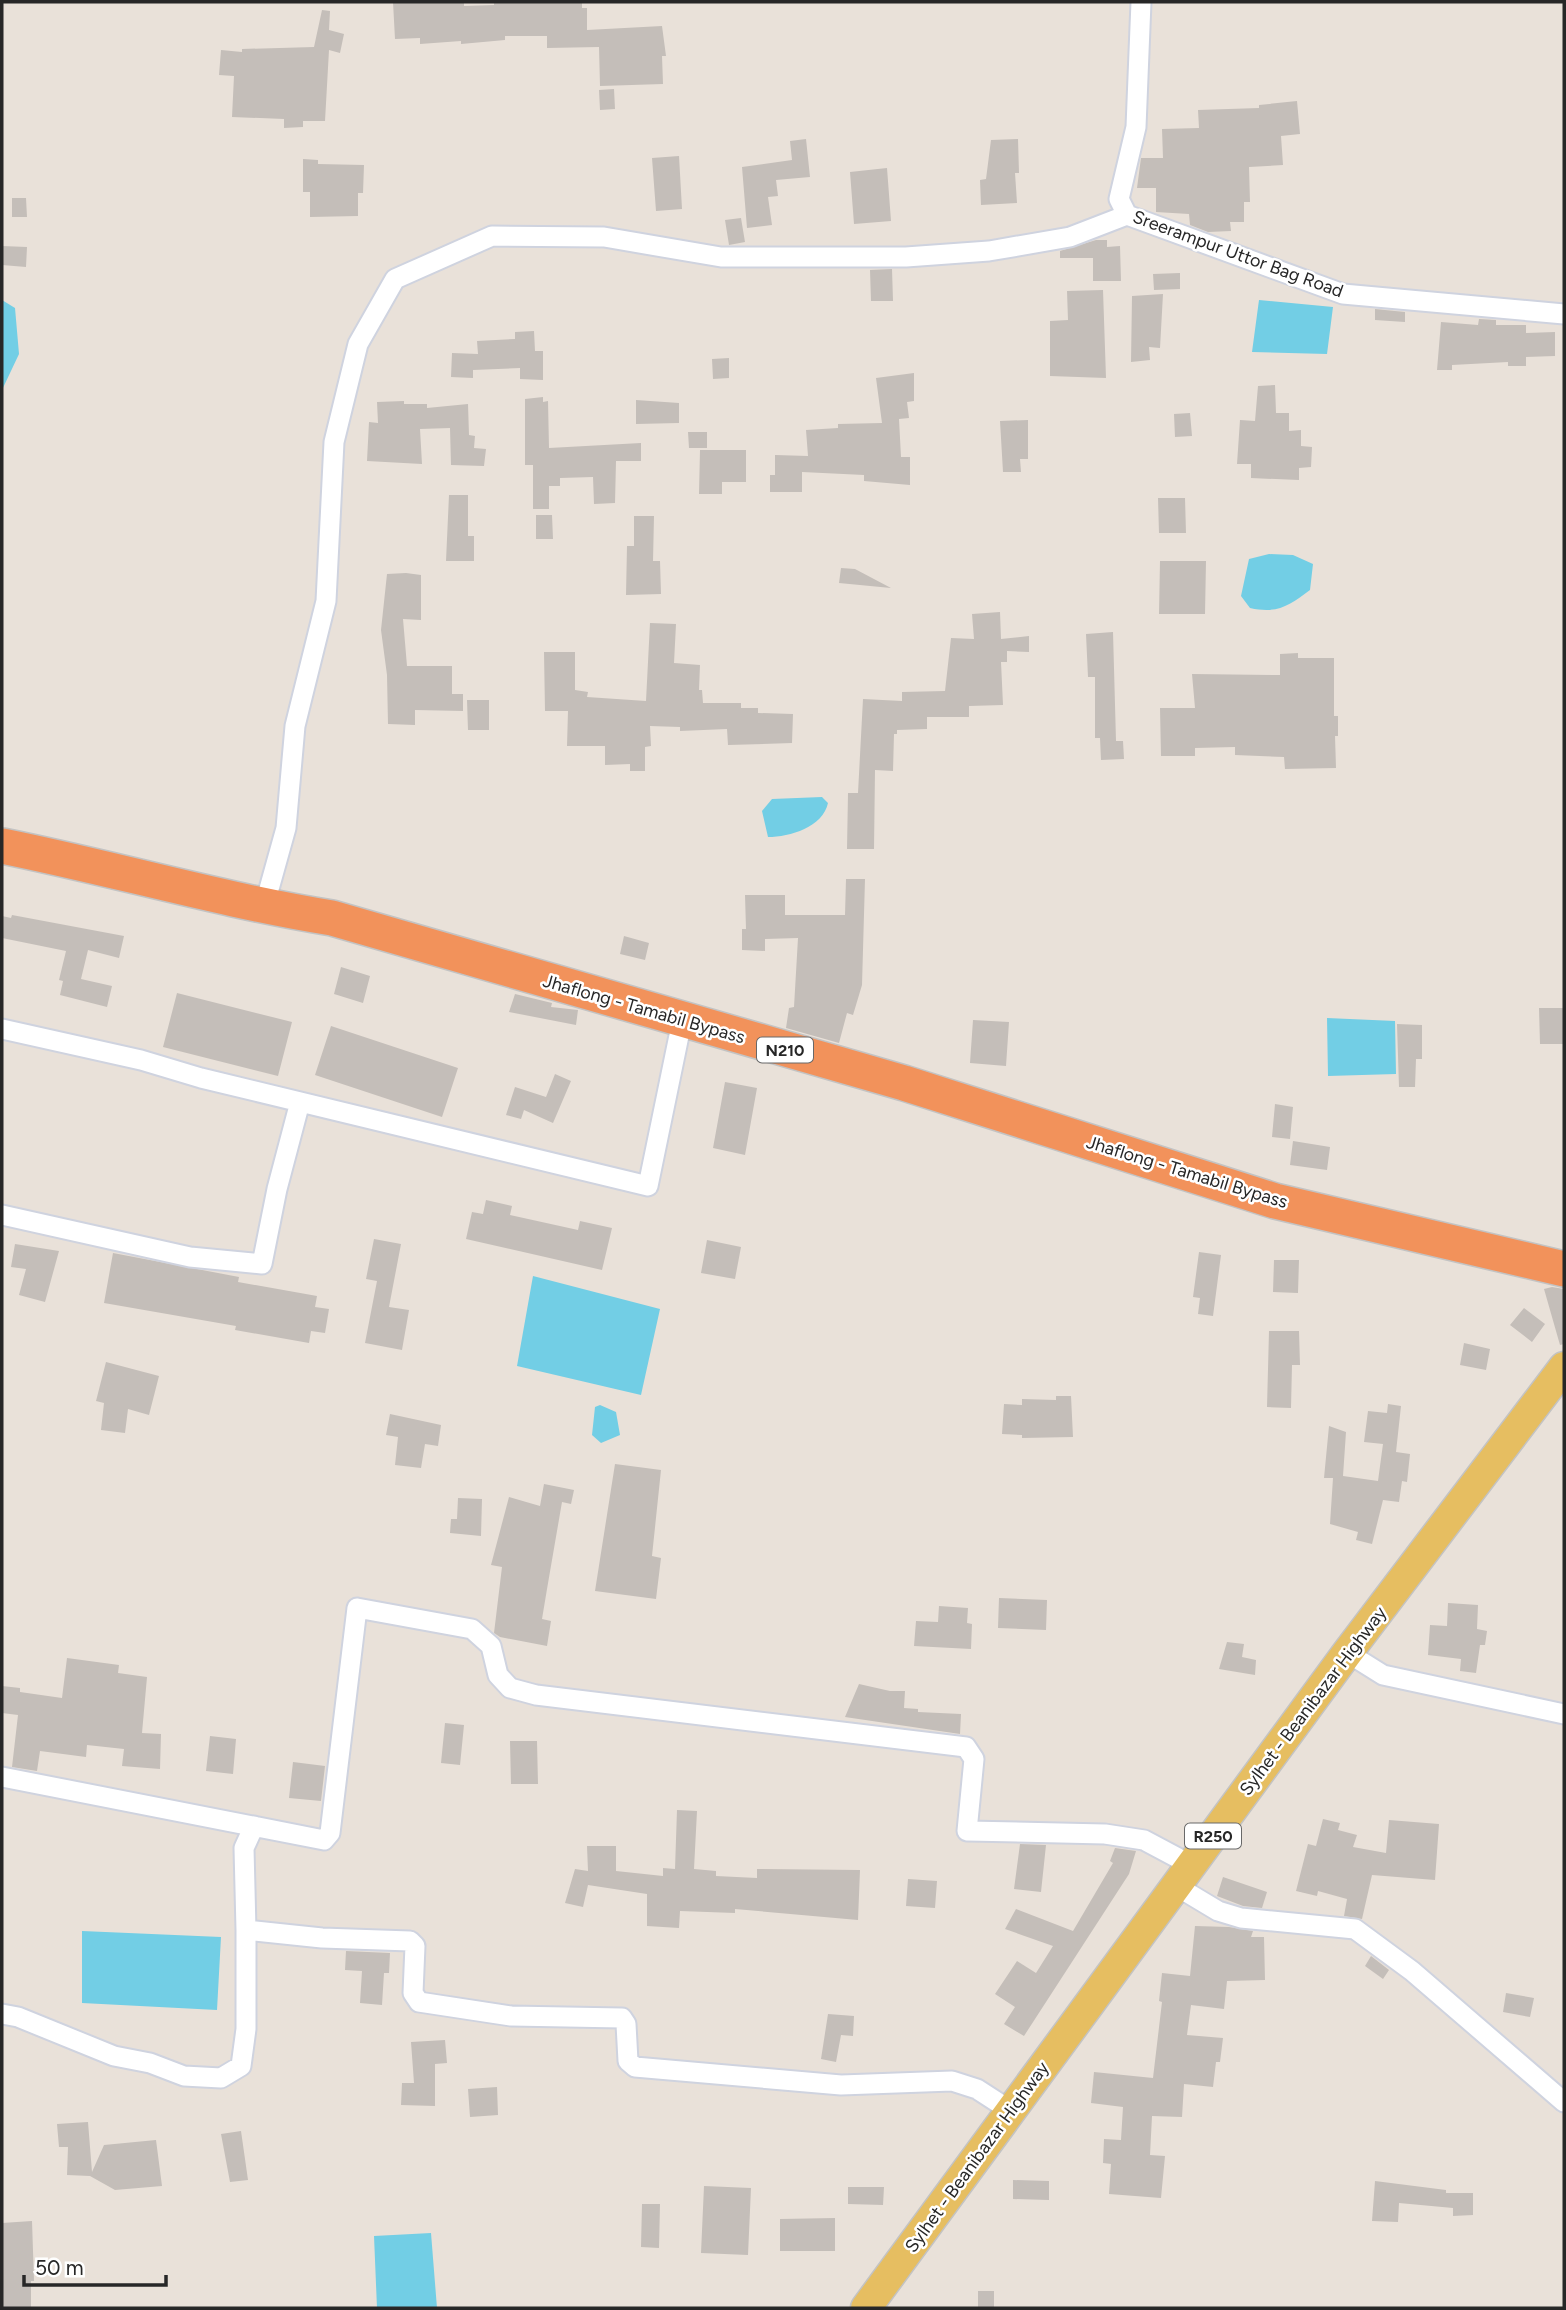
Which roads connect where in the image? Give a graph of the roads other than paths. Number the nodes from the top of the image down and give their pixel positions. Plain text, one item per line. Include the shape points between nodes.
1 (1141, 2) edge
2 (1127, 215) junction
3 (1564, 314) edge
4 (2, 846) edge
5 (264, 907) junction
6 (682, 1021) junction
7 (2, 1029) edge
8 (300, 1102) junction
9 (2, 1215) edge
10 (1564, 1269) edge
11 (1564, 1367) edge
12 (1564, 1389) edge
13 (1359, 1660) junction
14 (1564, 1714) edge
15 (2, 1777) edge
16 (254, 1826) junction
17 (1190, 1879) junction
18 (246, 1930) junction
19 (2, 2014) edge
20 (1564, 2102) edge
21 (1011, 2111) junction
22 (866, 2308) edge
23 (883, 2308) edge

1 - 2 street, Sreerampur Uttor Bag Road via 1136,127 1119,199
2 - 3 street, Sreerampur Uttor Bag Road via 1343,294
2 - 5 street via 1070,237 989,251 906,257 721,257 604,237 492,236 395,279 358,344 334,442 326,601 295,726 286,828
4 - 5 highway, Jhaflong - Tamabil Bypass / N210 via 101,865
5 - 6 highway, Jhaflong - Tamabil Bypass / N210 via 331,918
6 - 8 street via 648,1186
6 - 10 highway, Jhaflong - Tamabil Bypass / N210 via 904,1083 1275,1200
7 - 8 street
8 - 9 street via 262,1264 190,1257
11 - 17 main road, Sylhet - Beanibazar Highway / R250
12 - 13 main road, Sylhet - Beanibazar Highway / R250
13 - 14 street via 1383,1675
13 - 17 main road, Sylhet - Beanibazar Highway / R250
15 - 16 street
16 - 17 street via 324,1840 330,1833 357,1608 472,1629 491,1646 498,1675 510,1688 536,1695 966,1747 974,1759 967,1831 1105,1834 1144,1840
16 - 18 street via 244,1848
17 - 20 street via 1218,1911 1241,1918 1355,1929
17 - 21 main road, Sylhet - Beanibazar Highway / R250
17 - 23 main road, Sylhet - Beanibazar Highway / R250
18 - 19 street via 246,2029 241,2066 221,2078 184,2076 114,2056
18 - 21 street via 410,1941 415,1946 413,1993 419,2002 511,2016 622,2018 628,2061 635,2067 841,2085 952,2081 977,2089
21 - 22 main road, Sylhet - Beanibazar Highway / R250

